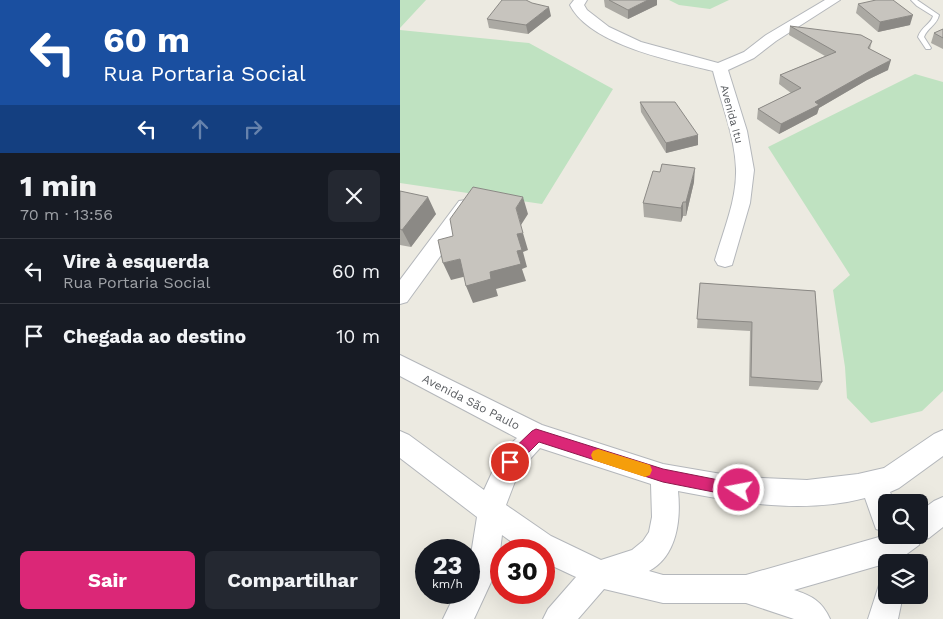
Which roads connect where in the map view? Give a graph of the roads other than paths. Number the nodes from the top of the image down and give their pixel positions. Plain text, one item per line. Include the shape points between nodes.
1 (581, 0) edge
2 (834, 0) edge
3 (914, 0) edge
4 (928, 48) dead end
5 (720, 68) junction
6 (466, 206) edge
7 (724, 260) dead end
8 (400, 296) edge
9 (400, 365) edge
10 (536, 436) junction
11 (943, 442) edge
12 (400, 443) edge
13 (663, 476) junction
14 (871, 483) junction
15 (878, 496) edge
16 (943, 510) edge
17 (491, 512) junction
18 (928, 521) edge
19 (894, 545) edge
20 (600, 574) junction
21 (746, 589) junction
22 (886, 604) edge
23 (458, 619) edge
24 (558, 619) edge
25 (815, 619) edge
26 (883, 619) edge

1 - 5 street via 577,8 581,12 633,45
2 - 5 street, Avenida Itu via 749,55
3 - 4 lane via 936,15 921,37
5 - 7 street, Avenida Itu via 734,114 745,171
6 - 8 street
9 - 10 street, Avenida São Paulo
10 - 13 street, Avenida São Paulo
10 - 17 street via 510,462
11 - 14 street, Avenida São Paulo via 890,479
12 - 17 street
13 - 14 street, Avenida São Paulo via 739,490 807,493
13 - 20 street via 666,515 663,536 655,549 628,566
14 - 15 street
16 - 18 street
17 - 20 street via 541,546
17 - 23 street via 484,567
19 - 21 street
20 - 21 street via 663,589
20 - 24 street
21 - 25 street via 805,608
22 - 26 street

